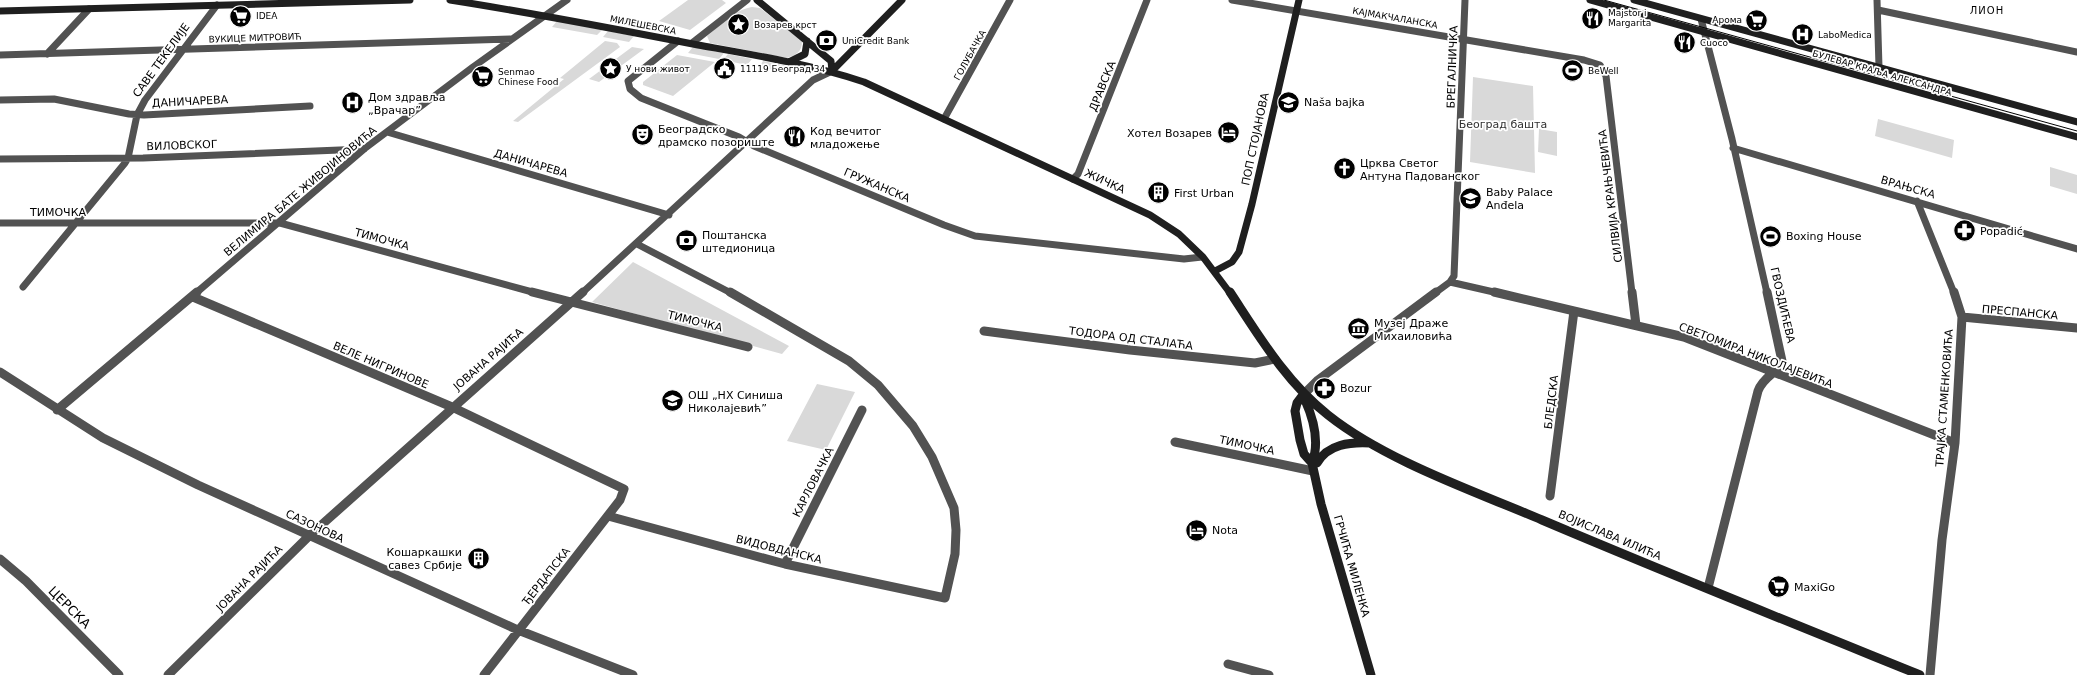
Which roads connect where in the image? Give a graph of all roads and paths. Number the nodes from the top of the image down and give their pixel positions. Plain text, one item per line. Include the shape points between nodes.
1 (410, 0) edge
2 (450, 0) edge
3 (491, 0) edge
4 (567, 0) edge
5 (747, 0) edge
6 (757, 0) edge
7 (902, 0) edge
8 (1010, 0) edge
9 (1147, 0) edge
10 (1232, 0) edge
11 (1299, 0) edge
12 (1465, 0) edge
13 (1590, 0) edge
14 (1634, 0) edge
15 (1878, 0) edge
16 (355, 1) edge
17 (216, 5) junction
18 (486, 5) junction
19 (89, 9) junction
20 (1296, 10) junction
21 (1878, 10) junction
22 (0, 11) edge
23 (544, 15) junction
24 (1702, 18) junction
25 (1705, 33) junction
26 (511, 39) junction
27 (1464, 39) junction
28 (678, 41) junction
29 (807, 41) junction
30 (692, 43) junction
31 (182, 49) junction
32 (2077, 52) edge
33 (47, 54) junction
34 (0, 55) edge
35 (789, 62) junction
36 (1601, 65) joint
37 (1879, 67) junction
38 (832, 71) junction
39 (0, 100) edge
40 (310, 106) dead end
41 (138, 115) junction
42 (944, 119) junction
43 (2077, 122) edge
44 (387, 132) junction
45 (2077, 137) edge
46 (747, 143) junction
47 (1733, 148) junction
48 (364, 149) junction
49 (128, 158) junction
50 (0, 159) edge
51 (1073, 179) junction
52 (1916, 201) junction
53 (669, 214) junction
54 (280, 223) junction
55 (0, 224) edge
56 (74, 224) junction
57 (637, 244) junction
58 (2077, 249) edge
59 (1202, 257) junction
60 (1215, 271) junction
61 (1450, 282) junction
62 (23, 288) dead end
63 (193, 297) junction
64 (571, 303) junction
65 (1574, 311) junction
66 (1962, 317) junction
67 (1636, 325) junction
68 (2077, 328) edge
69 (984, 331) dead end
70 (748, 346) dead end
71 (1275, 359) junction
72 (0, 372) edge
73 (1773, 373) junction
74 (1303, 396) junction
75 (452, 407) junction
76 (57, 410) junction
77 (862, 410) dead end
78 (1175, 442) dead end
79 (1371, 443) junction
80 (1955, 443) junction
81 (1312, 467) junction
82 (624, 489) joint
83 (1550, 496) dead end
84 (608, 516) junction
85 (309, 536) junction
86 (0, 559) edge
87 (785, 564) junction
88 (1708, 588) junction
89 (518, 630) junction
90 (1228, 664) dead end
91 (119, 675) edge
92 (168, 675) edge
93 (484, 675) edge
94 (633, 675) edge
95 (1269, 675) edge
96 (1372, 675) edge
97 (1920, 675) edge
98 (1930, 675) edge

1 - 16 main road
2 - 18 main road, МИЛЕШЕВСКА
3 - 18 street
4 - 23 street, ВЕЛИМИРА БАТЕ ЖИВОЈИНОВИЋА
5 - 30 street
6 - 29 main road
7 - 38 main road
8 - 42 street, ГОЛУБАЧКА
9 - 51 street, ДРАВСКА via 1078,174
10 - 20 street, КАЈМАКЧАЛАНСКА
11 - 20 main road, ПОП СТОЈАНОВА
12 - 27 street, БРЕГАЛНИЧКА
13 - 25 main road, БУЛЕВАР КРАЉА АЛЕКСАНДРА
14 - 24 main road, БУЛЕВАР КРАЉА АЛЕКСАНДРА
15 - 21 street
16 - 17 main road
17 - 19 main road
17 - 31 street, САВЕ ТЕКЕЛИЈЕ
18 - 23 main road, МИЛЕШЕВСКА
19 - 22 main road
19 - 33 street
20 - 27 street, КАЈМАКЧАЛАНСКА
20 - 60 main road, ПОП СТОЈАНОВА via 1239,252 1232,262
21 - 32 street
21 - 37 street
23 - 26 street, ВЕЛИМИРА БАТЕ ЖИВОЈИНОВИЋА
23 - 28 main road, МИЛЕШЕВСКА
24 - 25 street, ГВОЗДИЋЕВА
24 - 37 main road, БУЛЕВАР КРАЉА АЛЕКСАНДРА
25 - 45 main road, БУЛЕВАР КРАЉА АЛЕКСАНДРА
25 - 47 street, ГВОЗДИЋЕВА
26 - 31 street, ВУКИЦЕ МИТРОВИЋ
26 - 44 street, ВЕЛИМИРА БАТЕ ЖИВОЈИНОВИЋА
27 - 36 street, КАЈМАКЧАЛАНСКА via 1592,61
27 - 61 street, БРЕГАЛНИЧКА via 1455,270
28 - 30 main road, МИЛЕШЕВСКА
28 - 46 street, ГРУЖАНСКА via 631,77 628,83 630,89 640,98 739,137
29 - 35 main road via 805,54
29 - 38 main road via 831,61
30 - 35 main road, МИЛЕШЕВСКА
31 - 33 street, ВУКИЦЕ МИТРОВИЋ
31 - 41 street, САВЕ ТЕКЕЛИЈЕ via 145,100
33 - 34 street, ВУКИЦЕ МИТРОВИЋ
35 - 38 main road, МИЛЕШЕВСКА
36 - 67 street, СИЛВИЈА КРАЊЧЕВИЋА via 1606,76
37 - 43 main road, БУЛЕВАР КРАЉА АЛЕКСАНДРА
38 - 42 main road, ЖИЧКА via 864,82
38 - 46 street, ЈОВАНА РАЈИЋА via 813,80
39 - 41 street, ДАНИЧАРЕВА via 54,98
40 - 41 street, ДАНИЧАРЕВА
41 - 49 street, САВЕ ТЕКЕЛИЈЕ
42 - 51 main road, ЖИЧКА
44 - 48 street, ВЕЛИМИРА БАТЕ ЖИВОЈИНОВИЋА
44 - 53 street, ДАНИЧАРЕВА
46 - 53 street, ЈОВАНА РАЈИЋА
46 - 59 street, ГРУЖАНСКА via 944,225 989,239 1184,259
47 - 52 street, ВРАЊСКА
47 - 73 street, ГВОЗДИЋЕВА via 1781,352 1781,365
48 - 49 street, ВИЛОВСКОГ
48 - 54 street, ВЕЛИМИРА БАТЕ ЖИВОЈИНОВИЋА
49 - 50 street, ВИЛОВСКОГ
49 - 56 street, САВЕ ТЕКЕЛИЈЕ
51 - 59 main road, ЖИЧКА via 1163,221 1178,231
52 - 58 street, ВРАЊСКА
52 - 66 street, ТРАЈКА СТАМЕНКОВИЋА
53 - 57 street, ЈОВАНА РАЈИЋА
54 - 56 street, ТИМОЧКА
54 - 63 street, ВЕЛИМИРА БАТЕ ЖИВОЈИНОВИЋА
54 - 64 street, ТИМОЧКА
55 - 56 street, ТИМОЧКА
56 - 62 street, САВЕ ТЕКЕЛИЈЕ
57 - 64 street, ЈОВАНА РАЈИЋА
57 - 87 street, ВИДОВДАНСКА via 752,304 864,372 915,427 935,463 954,508 955,551 951,581 945,598
59 - 60 main road, ЖИЧКА
60 - 71 main road, ЖИЧКА
61 - 65 street, СВЕТОМИРА НИКОЛАЈЕВИЋА
61 - 74 street via 1320,378
63 - 75 street, ВЕЛЕ НИГРИНОВЕ
63 - 76 street, ВЕЛИМИРА БАТЕ ЖИВОЈИНОВИЋА
64 - 70 street, ТИМОЧКА
64 - 75 street, ЈОВАНА РАЈИЋА
65 - 67 street, СВЕТОМИРА НИКОЛАЈЕВИЋА
65 - 83 street, БЛЕДСКА
66 - 68 street, ПРЕСПАНСКА
66 - 80 street, ТРАЈКА СТАМЕНКОВИЋА
67 - 73 street, СВЕТОМИРА НИКОЛАЈЕВИЋА via 1684,337
69 - 71 street, ТОДОРА ОД СТАЛАЋА via 1247,362 1260,363
71 - 74 main road, ЖИЧКА
72 - 76 street, САЗОНОВА
73 - 80 street, СВЕТОМИРА НИКОЛАЈЕВИЋА
73 - 88 street, ГВОЗДИЋЕВА via 1761,384 1752,409
74 - 79 main road, ВОЈИСЛАВА ИЛИЋА
74 - 81 main road, ГРЧИЋА МИЛЕНКА via 1309,409 1315,436 1316,455
74 - 81 main road, ГРЧИЋА МИЛЕНКА via 1296,406 1296,423 1302,449
75 - 82 street, ВЕЛЕ НИГРИНОВЕ
75 - 85 street, ЈОВАНА РАЈИЋА
76 - 85 street, САЗОНОВА via 139,456
77 - 87 street, КАРЛОВАЧКА
78 - 81 street, ТИМОЧКА
79 - 81 main road via 1358,442 1337,446 1322,455
79 - 88 main road, ВОЈИСЛАВА ИЛИЋА via 1450,482
80 - 98 street, ТРАЈКА СТАМЕНКОВИЋА via 1942,540
81 - 96 main road, ГРЧИЋА МИЛЕНКА
82 - 84 street, ЂЕРДАПСКА via 620,500
84 - 87 street, ВИДОВДАНСКА
84 - 89 street, ЂЕРДАПСКА
85 - 89 street, САЗОНОВА
85 - 92 street, ЈОВАНА РАЈИЋА
86 - 91 street, ЦЕРСКА via 26,581
88 - 97 main road, ВОЈИСЛАВА ИЛИЋА
89 - 93 street, ЂЕРДАПСКА
89 - 94 street, САЗОНОВА
90 - 95 street

